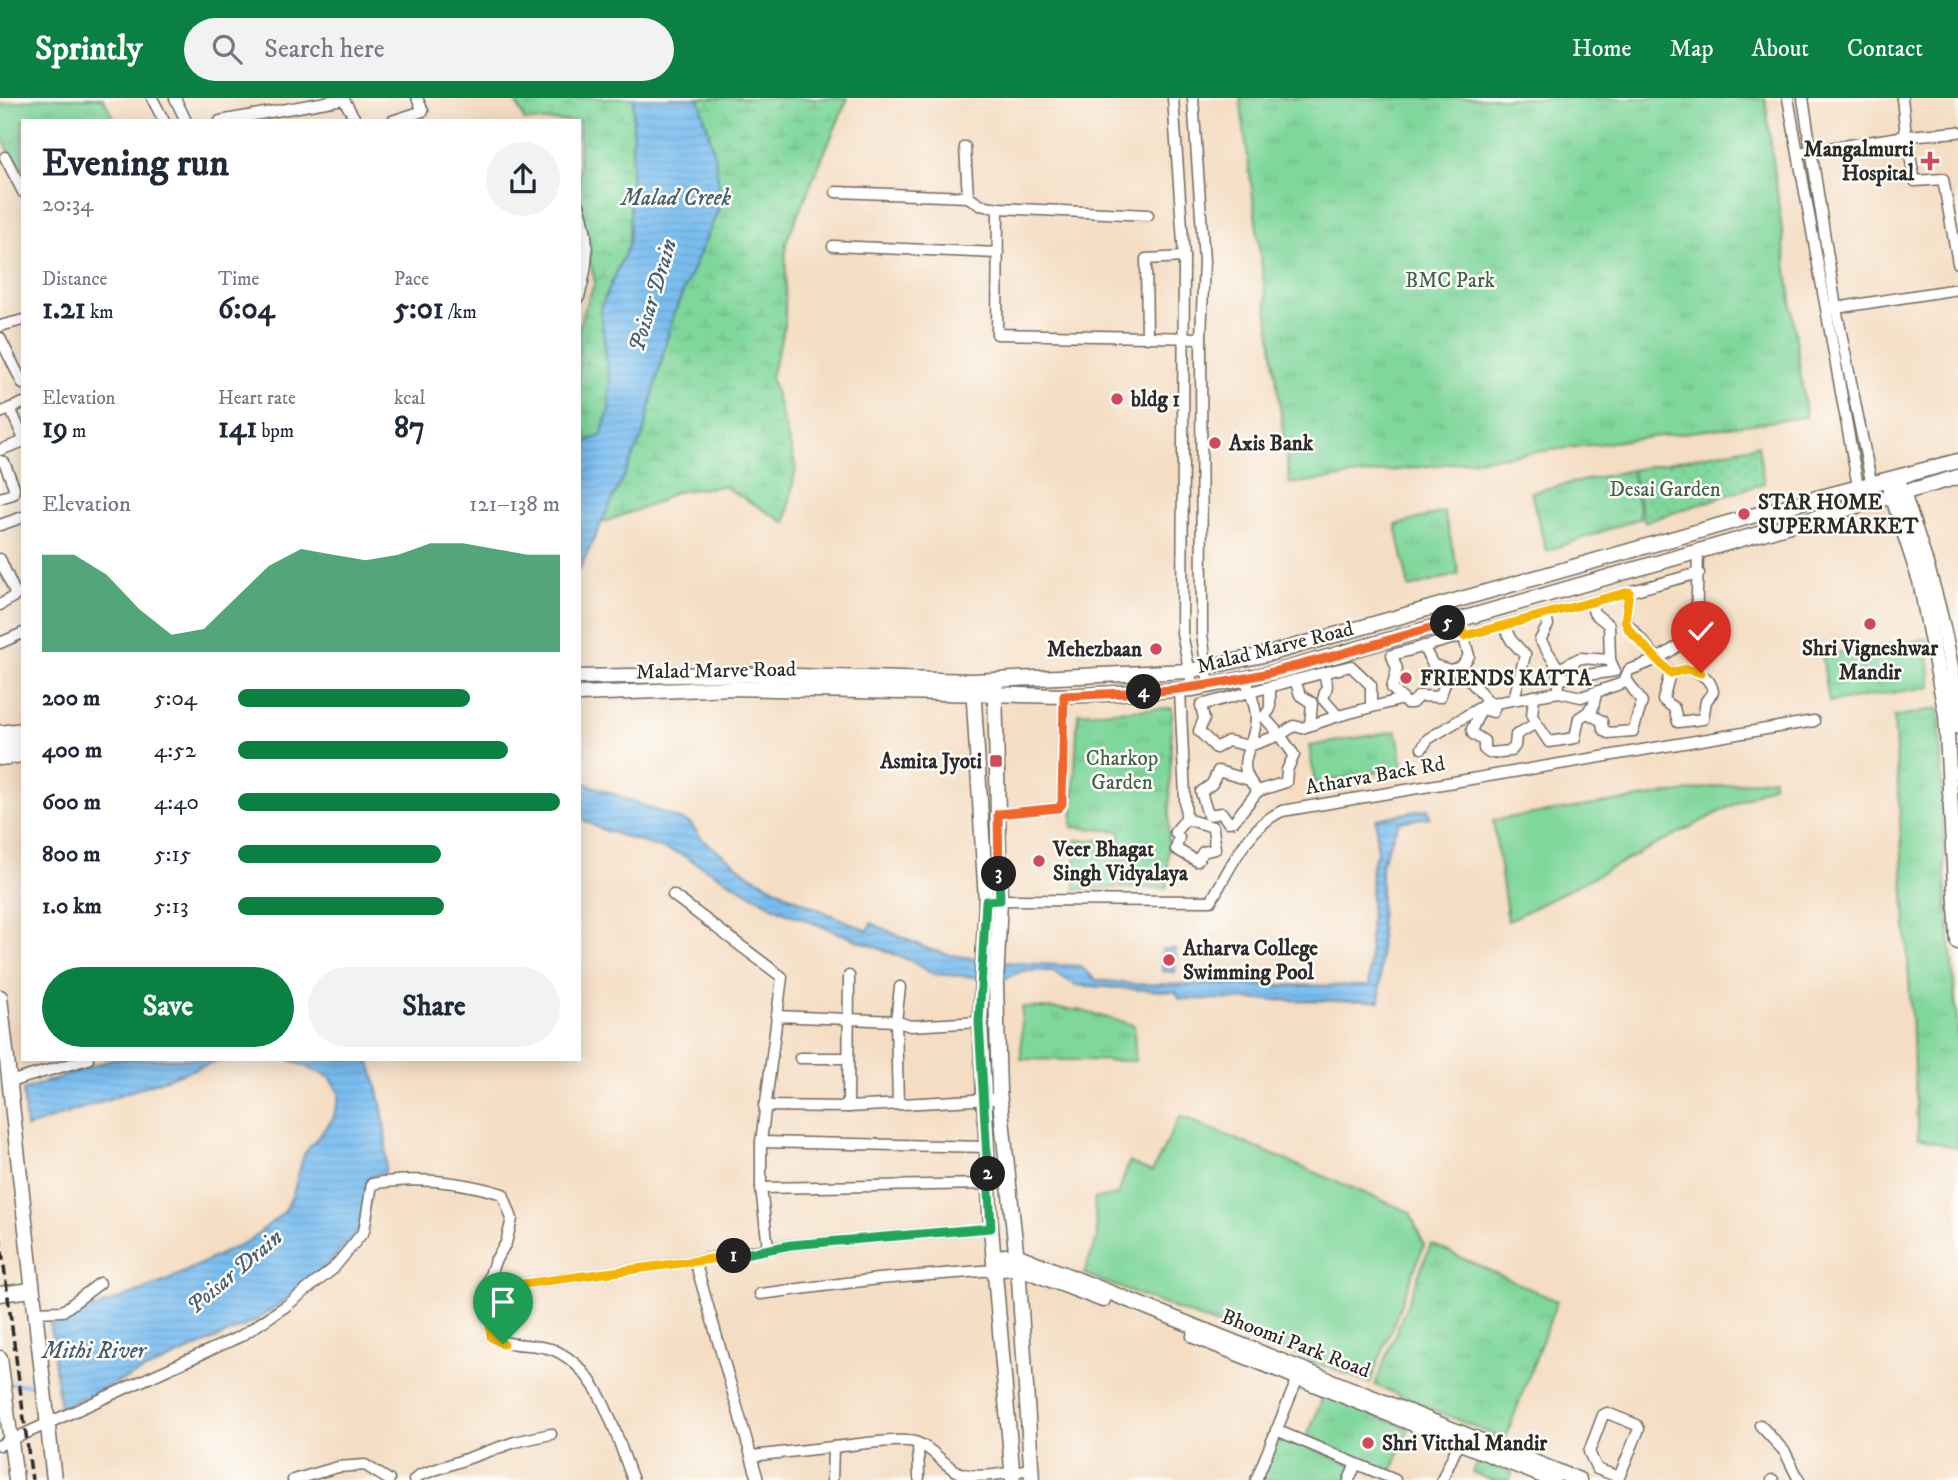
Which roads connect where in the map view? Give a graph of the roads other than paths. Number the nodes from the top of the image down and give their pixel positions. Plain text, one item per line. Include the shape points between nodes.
1 (175, 98) edge
2 (343, 98) edge
3 (417, 98) edge
4 (1172, 98) edge
5 (1193, 98) edge
6 (1788, 98) edge
7 (1803, 98) edge
8 (1902, 98) edge
9 (156, 103) edge
10 (165, 119) edge
11 (182, 119) edge
12 (231, 119) edge
13 (355, 119) edge
14 (398, 119) edge
15 (1958, 132) edge
16 (1906, 136) junction
17 (965, 147) dead end
18 (1809, 151) junction
19 (1796, 153) junction
20 (2, 154) edge
21 (21, 188) edge
22 (835, 191) dead end
23 (968, 197) junction
24 (998, 208) junction
25 (581, 212) edge
26 (1147, 215) dead end
27 (833, 246) dead end
28 (998, 253) junction
29 (1184, 257) junction
30 (1958, 263) edge
31 (581, 289) edge
32 (1958, 289) edge
33 (1836, 309) junction
34 (1824, 310) junction
35 (21, 321) edge
36 (0, 326) edge
37 (0, 338) edge
38 (1147, 338) junction
39 (1182, 338) junction
40 (1201, 338) junction
41 (1182, 370) junction
42 (1201, 371) junction
43 (21, 380) edge
44 (21, 404) edge
45 (5, 411) edge
46 (1181, 427) junction
47 (1202, 428) junction
48 (21, 434) edge
49 (21, 442) edge
50 (0, 450) edge
51 (0, 461) edge
52 (1958, 461) edge
53 (1958, 477) edge
54 (1891, 478) junction
55 (1864, 486) junction
56 (1898, 495) junction
57 (0, 498) edge
58 (1876, 499) junction
59 (1861, 503) junction
60 (1792, 505) junction
61 (21, 518) edge
62 (1797, 522) junction
63 (0, 525) edge
64 (1714, 528) junction
65 (1717, 546) junction
66 (1698, 552) junction
67 (0, 559) edge
68 (1699, 573) junction
69 (1629, 592) junction
70 (1591, 602) junction
71 (0, 605) edge
72 (1546, 614) junction
73 (1460, 619) junction
74 (1504, 626) junction
75 (21, 634) edge
76 (1464, 636) junction
77 (0, 643) edge
78 (1423, 646) junction
79 (1610, 660) junction
80 (1658, 661) junction
81 (1205, 668) junction
82 (1455, 669) junction
83 (1189, 671) junction
84 (1324, 673) junction
85 (1670, 673) junction
86 (1559, 674) junction
87 (581, 677) edge
88 (1626, 679) junction
89 (1295, 680) junction
90 (1391, 683) junction
91 (1248, 685) junction
92 (1371, 685) junction
93 (1209, 686) junction
94 (974, 687) junction
95 (995, 687) junction
96 (1270, 687) junction
97 (1186, 689) junction
98 (1559, 692) junction
99 (581, 694) edge
100 (1596, 694) junction
101 (1064, 696) junction
102 (1534, 696) junction
103 (1581, 697) junction
104 (1403, 699) junction
105 (1514, 699) junction
106 (1663, 700) junction
107 (1642, 702) junction
108 (1493, 703) junction
109 (1201, 705) junction
110 (1371, 705) junction
111 (1479, 708) junction
112 (1181, 709) junction
113 (1591, 710) junction
114 (1338, 716) junction
115 (1814, 721) dead end
116 (1954, 722) edge
117 (1536, 723) junction
118 (1310, 725) junction
119 (21, 730) edge
120 (0, 733) edge
121 (1280, 735) junction
122 (21, 742) edge
123 (0, 746) edge
124 (1249, 746) junction
125 (1422, 748) dead end
126 (1953, 754) edge
127 (21, 755) edge
128 (0, 758) edge
129 (1247, 779) junction
130 (1954, 784) edge
131 (1258, 791) junction
132 (1204, 807) junction
133 (1185, 812) junction
134 (998, 814) junction
135 (1954, 837) edge
136 (1955, 869) edge
137 (673, 895) dead end
138 (993, 901) junction
139 (1958, 942) edge
140 (849, 976) dead end
141 (900, 988) dead end
142 (0, 997) edge
143 (776, 1016) junction
144 (849, 1018) junction
145 (896, 1021) junction
146 (979, 1022) junction
147 (998, 1056) junction
148 (982, 1057) junction
149 (800, 1058) dead end
150 (848, 1058) junction
151 (81, 1061) edge
152 (9, 1082) junction
153 (992, 1099) junction
154 (898, 1104) junction
155 (764, 1106) junction
156 (848, 1107) junction
157 (761, 1142) junction
158 (987, 1147) junction
159 (988, 1184) junction
160 (761, 1188) junction
161 (991, 1228) junction
162 (768, 1248) junction
163 (695, 1261) junction
164 (1016, 1261) junction
165 (995, 1263) junction
166 (100, 1283) dead end
167 (485, 1289) junction
168 (32, 1290) junction
169 (0, 1294) edge
170 (760, 1294) dead end
171 (35, 1318) junction
172 (0, 1357) edge
173 (1300, 1373) junction
174 (46, 1422) junction
175 (1760, 1425) dead end
176 (1276, 1430) junction
177 (551, 1434) dead end
178 (1461, 1436) junction
179 (6, 1443) edge
180 (921, 1445) junction
181 (833, 1447) junction
182 (752, 1456) junction
183 (1356, 1464) junction
184 (1597, 1469) junction
185 (1546, 1473) edge
186 (1031, 1474) edge
187 (1012, 1476) edge
188 (1623, 1478) edge
189 (922, 1479) edge
190 (16, 1480) edge
191 (54, 1480) edge
192 (293, 1480) edge
193 (389, 1480) edge
194 (414, 1480) edge
195 (633, 1480) edge
196 (758, 1480) edge
197 (832, 1480) edge
198 (1256, 1480) edge
199 (1349, 1480) edge
200 (1395, 1480) edge
201 (1442, 1480) edge
202 (1579, 1480) edge
203 (1592, 1480) edge
204 (1799, 1480) edge

1 - 11 street
2 - 12 street
2 - 13 street
3 - 14 street via 423,111
4 - 29 street
5 - 40 street via 1204,261
6 - 19 street
7 - 18 street
8 - 16 street
9 - 10 street
15 - 16 street
16 - 18 street
16 - 30 street via 1915,181 1943,179
17 - 23 street
18 - 19 street
18 - 33 street
19 - 34 street
20 - 21 street
22 - 23 street
23 - 24 street
24 - 26 street
24 - 28 street
25 - 31 street via 588,235
27 - 28 street
28 - 38 street via 997,334
29 - 38 street via 1146,259
29 - 39 street
32 - 33 street
33 - 34 street
33 - 55 street
34 - 55 street
35 - 36 street
37 - 43 street
38 - 39 street
39 - 40 street
39 - 41 street
40 - 42 street
41 - 42 street
41 - 46 street
42 - 47 street
44 - 45 street
45 - 48 street
46 - 47 street
46 - 83 street via 1182,633
47 - 81 street
49 - 50 street
51 - 57 street via 14,487 13,494
52 - 54 main road, Malad Marve Road
53 - 56 main road, Malad Marve Road
54 - 55 main road, Malad Marve Road
54 - 56 main road
55 - 58 street
55 - 59 street
55 - 60 main road, Malad Marve Road
56 - 58 main road, Malad Marve Road
56 - 116 main road via 1930,598
58 - 59 main road, Malad Marve Road
59 - 62 main road, Malad Marve Road
60 - 62 main road
60 - 64 main road, Malad Marve Road
61 - 63 street
62 - 65 main road, Malad Marve Road
64 - 65 main road
64 - 81 main road, Malad Marve Road
65 - 66 main road, Malad Marve Road
66 - 68 street
66 - 73 main road, Malad Marve Road
67 - 71 street via 16,595
68 - 69 street
68 - 80 street via 1696,632
69 - 70 street
69 - 80 street via 1625,621
70 - 72 street
70 - 79 street via 1594,613 1609,625
72 - 74 street
72 - 86 street via 1548,625 1540,640
73 - 76 street
73 - 91 main road, Malad Marve Road
74 - 76 street
74 - 105 street via 1513,644 1524,651
75 - 77 street
76 - 78 street
76 - 82 street via 1469,656
78 - 82 street via 1433,665
78 - 90 street via 1392,655 1397,669
79 - 86 street via 1580,658
79 - 86 street via 1615,671
80 - 85 street
80 - 88 street via 1629,670
81 - 83 main road, Malad Marve Road
81 - 93 street
82 - 104 street via 1440,697 1416,696 1412,703
82 - 108 street
83 - 95 main road, Malad Marve Road
83 - 97 street
84 - 89 street
84 - 92 street via 1351,666
84 - 114 street via 1323,699
85 - 106 street
85 - 106 street via 1687,669 1701,673 1713,692 1703,719 1678,722 1674,708
86 - 98 street
87 - 94 main road, Malad Marve Road via 731,674
88 - 100 street
88 - 107 street
89 - 96 street
89 - 118 street via 1300,695 1312,703
90 - 92 street
90 - 104 street
91 - 93 main road, Malad Marve Road
91 - 96 street
91 - 109 street
91 - 124 street via 1256,718
92 - 110 street
93 - 97 main road, Malad Marve Road
94 - 95 main road, Malad Marve Road
94 - 99 main road, Malad Marve Road
94 - 138 main road
95 - 101 main road, Malad Marve Road
95 - 134 main road
96 - 121 street via 1270,709 1264,717
97 - 101 main road, Malad Marve Road
97 - 112 street
98 - 102 street
98 - 103 street
100 - 103 street
100 - 113 street
101 - 134 street via 1062,804
102 - 105 street
102 - 117 street via 1531,705
103 - 113 street
104 - 110 street
105 - 108 street
106 - 107 street
107 - 113 street via 1633,731 1608,733
108 - 111 street
109 - 112 street
109 - 124 street via 1204,719 1199,732 1216,748 1231,740
110 - 114 street
111 - 117 street via 1473,734 1484,741 1483,749 1489,753 1511,751 1516,735
111 - 125 street via 1434,735
112 - 133 street
113 - 117 street via 1579,718 1575,738 1549,742
114 - 118 street
115 - 138 street, Atharva Back Rd via 1282,811 1267,818 1247,840 1211,901
116 - 126 main road
118 - 121 street via 1294,726
119 - 120 main road
121 - 124 street
121 - 131 street via 1294,755 1286,782
122 - 123 main road
124 - 129 street
126 - 130 main road
127 - 128 main road
129 - 131 street
129 - 132 street via 1218,771 1212,784 1201,792
130 - 135 main road
131 - 132 street via 1234,821 1228,822 1222,813 1208,815
132 - 133 street
133 - 133 street via 1175,832 1179,838 1176,849 1197,861 1203,852 1216,849 1215,832
134 - 138 main road
135 - 136 main road
136 - 139 main road
137 - 143 street via 779,972
138 - 146 main road
138 - 147 main road
140 - 144 street
141 - 145 street
142 - 152 main road
143 - 144 street
143 - 155 street
144 - 145 street
144 - 150 street
145 - 146 street via 910,1026
145 - 154 street
146 - 148 main road
147 - 148 main road
147 - 153 main road
148 - 153 main road
149 - 150 street
150 - 156 street
151 - 152 street
152 - 168 main road
153 - 154 street
153 - 158 main road
153 - 164 main road
154 - 156 street
155 - 156 street
155 - 157 street
157 - 158 street
157 - 160 street
158 - 159 main road
159 - 160 street
159 - 161 main road
160 - 162 street
161 - 162 street
161 - 165 main road
162 - 163 street
163 - 167 street
163 - 182 street
164 - 165 main road, Bhoomi Park Road
164 - 173 main road, Bhoomi Park Road
164 - 186 main road
165 - 170 street
165 - 187 main road
166 - 171 street via 63,1311
167 - 174 street via 512,1219 503,1194 466,1183 404,1178 372,1184 364,1231 333,1269 286,1306 241,1336
167 - 195 street via 491,1337 503,1344 551,1349 569,1357 591,1378
168 - 169 main road
168 - 171 main road
171 - 174 main road
172 - 179 main road via 9,1425
173 - 176 street
173 - 178 main road, Bhoomi Park Road
174 - 179 street
174 - 191 main road
175 - 204 street via 1785,1452
176 - 183 street
176 - 198 street
177 - 194 street via 515,1442
178 - 185 main road, Bhoomi Park Road
178 - 201 street
179 - 190 main road
180 - 181 street via 911,1441
180 - 187 street via 960,1473
180 - 189 street
181 - 182 street
181 - 197 street
182 - 196 street
183 - 199 street
183 - 200 street
184 - 188 street
184 - 188 street via 1589,1452 1607,1413 1637,1424 1639,1429
184 - 203 street
185 - 202 main road, Bhoomi Park Road
186 - 187 street
192 - 193 street via 338,1467 365,1465

